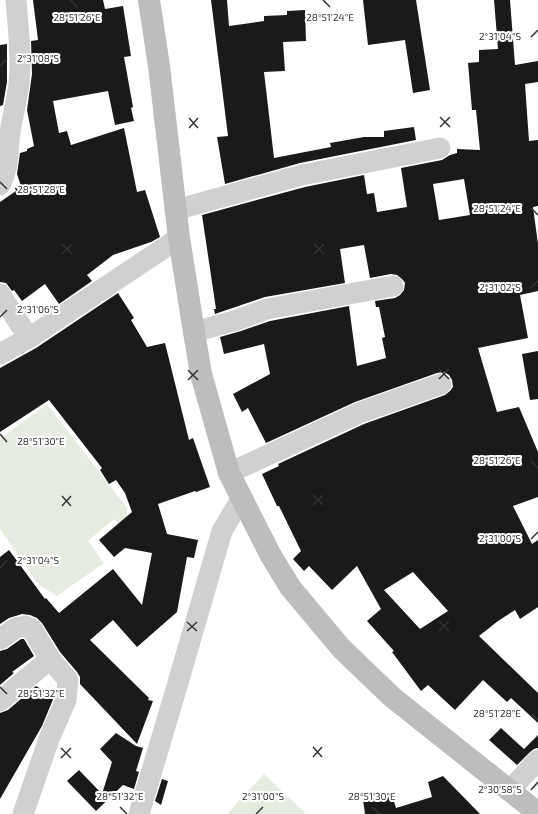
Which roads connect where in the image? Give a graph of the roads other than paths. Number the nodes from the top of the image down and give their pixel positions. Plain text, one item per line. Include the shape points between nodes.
1 (16, 0) edge
2 (149, 0) edge
3 (440, 148) dead end
4 (0, 185) edge
5 (175, 210) junction
6 (178, 238) junction
7 (393, 286) dead end
8 (0, 294) edge
9 (194, 332) junction
10 (28, 338) junction
11 (0, 354) edge
12 (441, 384) dead end
13 (229, 473) junction
14 (241, 499) junction
15 (0, 639) edge
16 (50, 659) junction
17 (0, 701) edge
18 (538, 760) edge
19 (509, 791) junction
20 (538, 813) edge
21 (23, 814) edge
22 (139, 814) edge

1 - 4 street via 19,83 10,134 9,157
2 - 5 street
3 - 5 street via 302,175
5 - 6 street
6 - 9 street
6 - 10 street
7 - 9 street via 267,309
8 - 10 street
9 - 13 street via 201,374
10 - 11 street
12 - 13 street via 359,413
13 - 14 street
14 - 19 street via 290,588 341,648 392,697
14 - 22 street via 222,531
15 - 16 street via 16,628 24,626 32,629
16 - 17 street
16 - 21 street via 68,680 66,700 49,739
18 - 19 street
19 - 20 street

